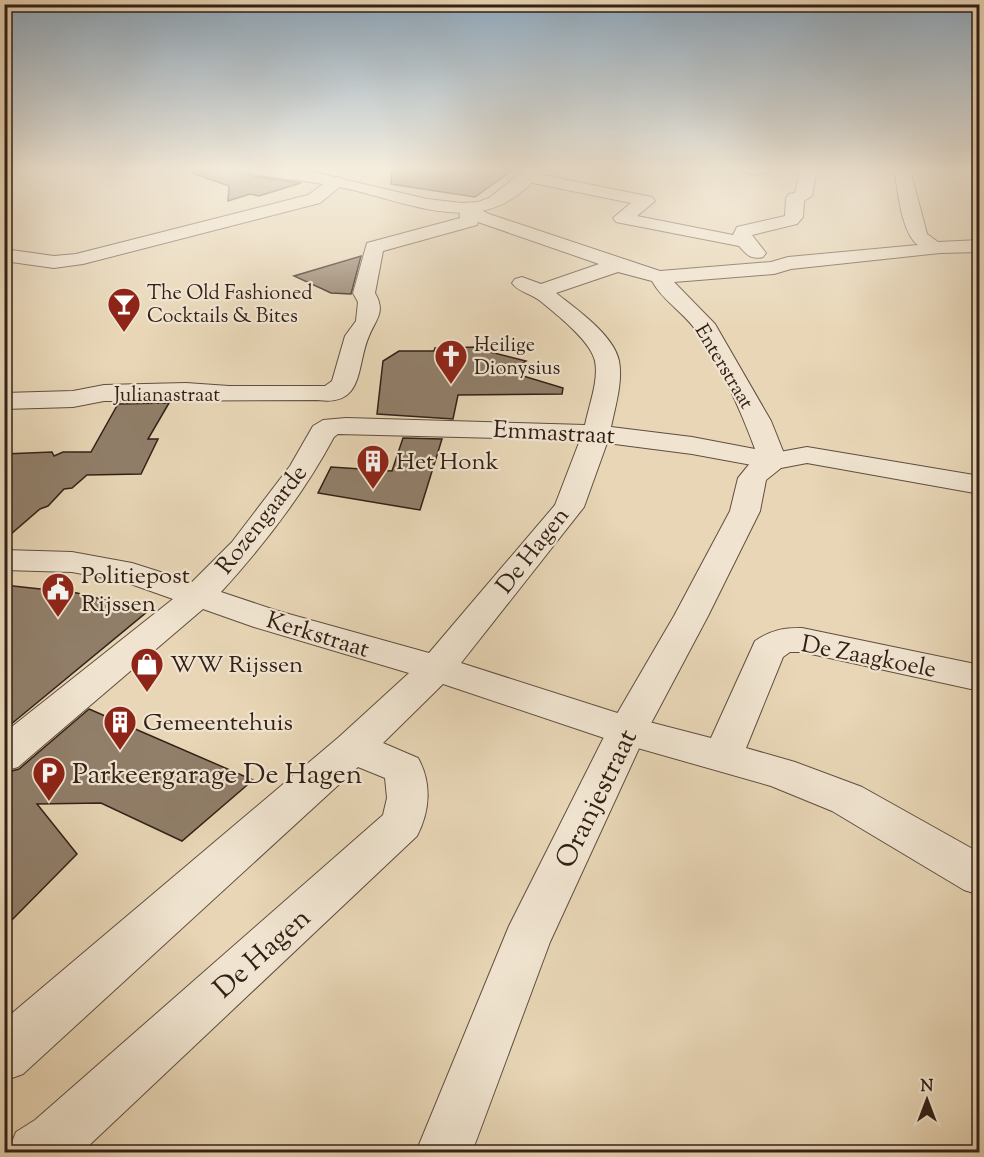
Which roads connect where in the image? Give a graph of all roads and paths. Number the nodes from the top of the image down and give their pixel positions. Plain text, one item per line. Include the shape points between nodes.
1 (220, 223) edge
2 (462, 223) edge
3 (499, 223) edge
4 (646, 223) edge
5 (778, 223) edge
6 (914, 223) edge
7 (744, 242) junction
8 (980, 246) edge
9 (933, 248) junction
10 (4, 255) edge
11 (618, 264) junction
12 (774, 268) junction
13 (660, 277) junction
14 (522, 283) dead end
15 (544, 293) junction
16 (330, 394) junction
17 (4, 401) edge
18 (332, 426) junction
19 (596, 434) junction
20 (774, 461) junction
21 (980, 485) edge
22 (4, 560) edge
23 (199, 595) junction
24 (437, 668) junction
25 (980, 678) edge
26 (627, 730) junction
27 (353, 748) junction
28 (4, 756) edge
29 (723, 756) junction
30 (980, 876) edge
31 (4, 1055) edge
32 (36, 1152) edge
33 (444, 1152) edge

1 - 10 street via 76,260 54,262
2 - 16 street via 388,242 364,293 369,302 367,321 357,336 344,384
3 - 11 street
4 - 7 street
5 - 7 street via 744,231
6 - 9 street via 920,237
7 - 12 street
8 - 9 street
9 - 12 street via 788,263
11 - 13 street
11 - 15 street
12 - 13 street
13 - 20 street, Enterstraat via 714,340
14 - 15 street, De Hagen
15 - 19 street, De Hagen via 600,345 607,361 608,380
16 - 17 street, Julianastraat via 186,391
16 - 18 street via 334,399 329,423
18 - 19 street, Emmastraat
18 - 23 street, Rozengaarde via 323,432 292,483 243,549
19 - 20 street, Emmastraat via 659,439
19 - 24 street, De Hagen via 569,507
20 - 21 street via 793,456 822,456
20 - 26 street, Oranjestraat via 760,468 752,478 745,511
22 - 23 street, Kerkstraat via 72,562 108,568
23 - 24 street, Kerkstraat via 266,619
23 - 28 street, Rozengaarde
24 - 26 street, Kerkstraat
24 - 27 street, De Hagen
25 - 29 street, De Zaagkoele via 802,640 782,640 768,650
26 - 29 street, Kerkstraat
26 - 33 street, Oranjestraat via 526,941
27 - 31 street, De Hagen
27 - 32 street, De Hagen via 404,769 408,798 402,824 55,1140
29 - 30 street, Kerkstraat via 847,799

